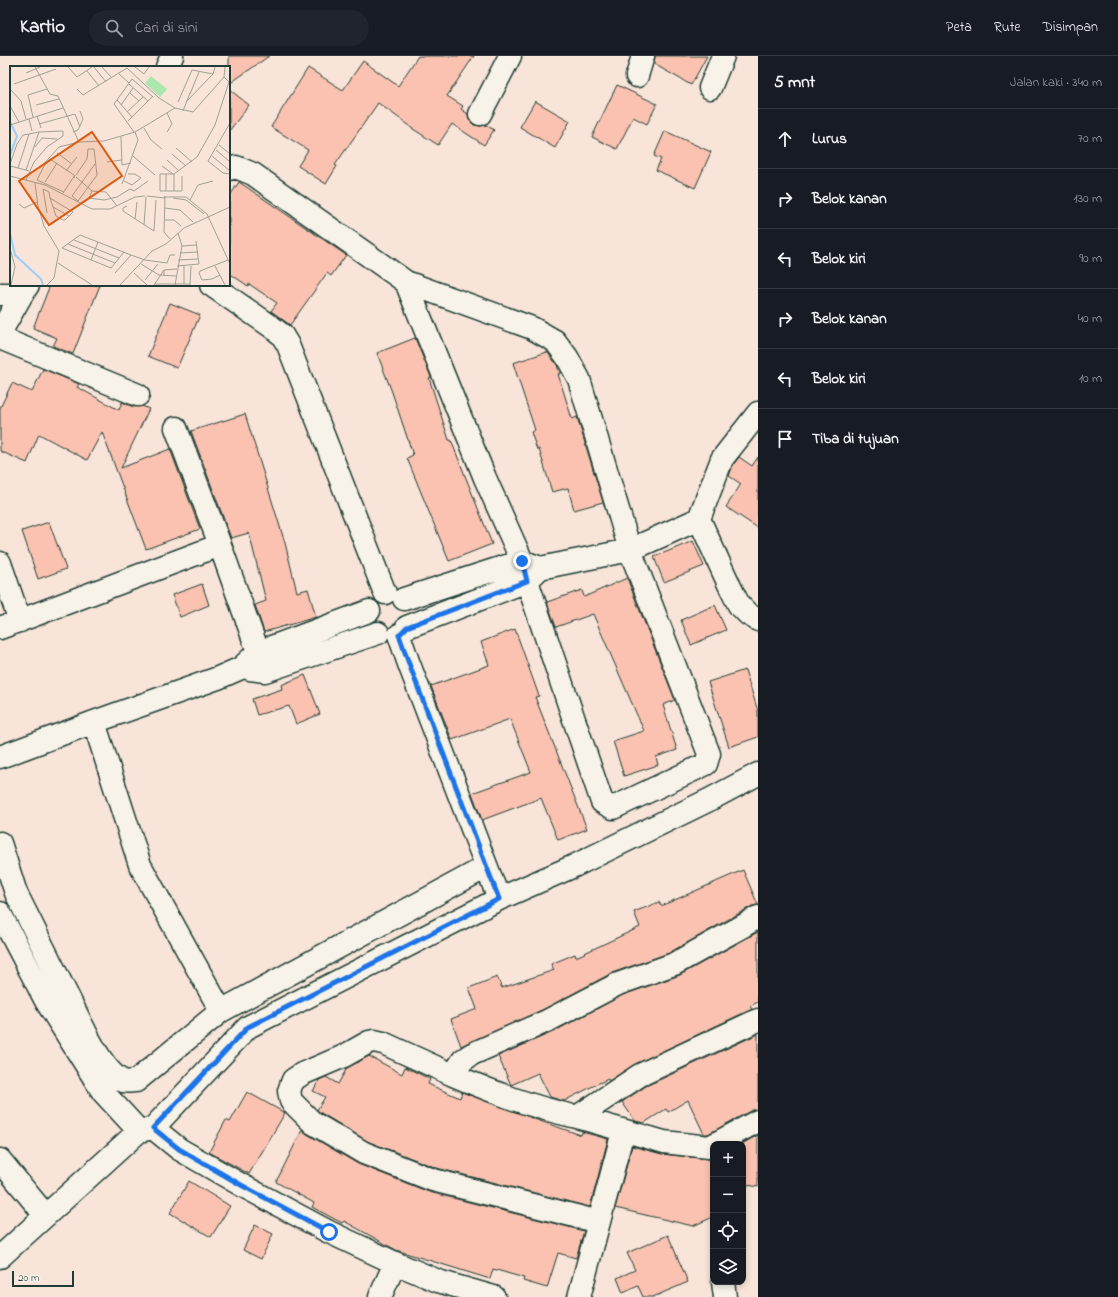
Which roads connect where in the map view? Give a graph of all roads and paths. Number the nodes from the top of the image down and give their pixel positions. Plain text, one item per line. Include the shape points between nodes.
1 (172, 56) edge
2 (510, 56) edge
3 (723, 56) edge
4 (167, 66) edge
5 (710, 88) dead end
6 (480, 114) dead end
7 (230, 169) edge
8 (406, 282) junction
9 (212, 286) edge
10 (25, 290) edge
11 (0, 294) edge
12 (0, 333) edge
13 (0, 338) edge
14 (138, 395) dead end
15 (758, 413) edge
16 (176, 428) dead end
17 (699, 519) junction
18 (220, 545) junction
19 (630, 550) junction
20 (0, 563) edge
21 (530, 570) junction
22 (395, 596) junction
23 (369, 611) junction
24 (758, 620) edge
25 (20, 621) junction
26 (0, 628) edge
27 (403, 631) junction
28 (378, 633) junction
29 (261, 661) junction
30 (94, 722) junction
31 (0, 757) edge
32 (758, 774) edge
33 (0, 843) edge
34 (486, 867) junction
35 (499, 899) junction
36 (0, 913) edge
37 (758, 917) edge
38 (221, 1011) junction
39 (758, 1020) edge
40 (453, 1075) junction
41 (577, 1117) junction
42 (758, 1121) edge
43 (146, 1129) junction
44 (625, 1131) junction
45 (721, 1141) edge
46 (710, 1147) edge
47 (0, 1160) edge
48 (45, 1215) junction
49 (599, 1222) junction
50 (0, 1257) edge
51 (395, 1263) junction
52 (723, 1285) edge
53 (380, 1297) edge
54 (494, 1297) edge
55 (579, 1297) edge
56 (725, 1297) edge

1 - 4 street
2 - 6 street
3 - 5 street
7 - 8 street via 236,167 253,174
8 - 19 street via 532,328 555,341 580,379
8 - 21 street via 486,478
9 - 22 street via 272,327 285,340
10 - 11 street
10 - 12 street
13 - 14 street
15 - 17 street via 722,459
16 - 18 street
17 - 19 street
17 - 24 street via 739,605
18 - 25 street
18 - 29 street
19 - 21 street
19 - 21 street via 709,754 706,764 613,808 602,802
20 - 25 street
21 - 22 street
21 - 27 street
22 - 23 street via 377,597
22 - 27 street via 411,610 411,618
23 - 28 street via 369,620
23 - 29 street
25 - 26 street
27 - 28 street via 387,636
27 - 34 street via 412,672
28 - 29 street
29 - 30 street
30 - 31 street
30 - 38 street via 140,865
32 - 35 street via 574,866
33 - 38 street via 16,893 89,1039 113,1074 123,1081 136,1081
34 - 35 street
34 - 38 street
35 - 43 street via 248,1027
36 - 43 street via 46,1001 103,1092
37 - 40 street via 674,964 618,984 547,1021 472,1054 463,1060
39 - 41 street via 640,1075
40 - 41 street via 525,1104
40 - 49 street via 374,1041 302,1074 293,1080 289,1091 291,1101 313,1123 364,1153 433,1180
41 - 44 street
42 - 45 street
43 - 48 street
43 - 51 street via 243,1186 329,1232
44 - 46 street via 664,1142
44 - 49 street
47 - 48 street
48 - 50 street
49 - 55 street
51 - 53 street
51 - 54 street via 438,1281
52 - 56 street

